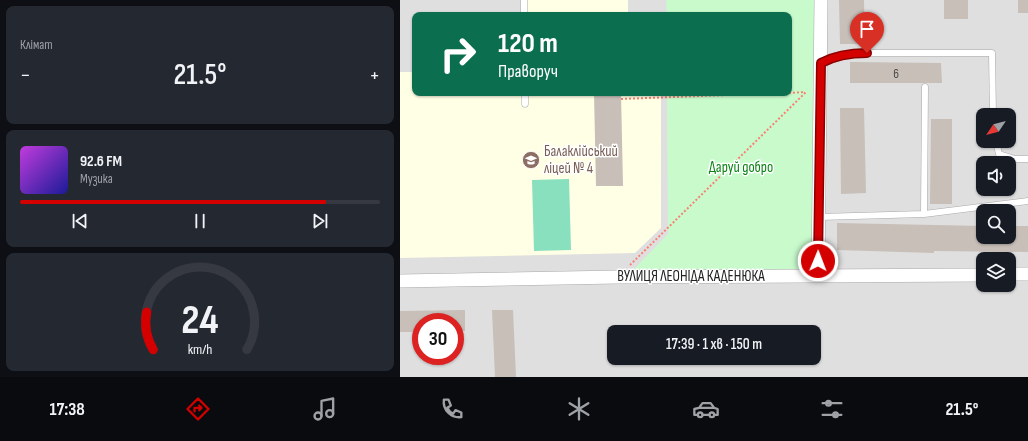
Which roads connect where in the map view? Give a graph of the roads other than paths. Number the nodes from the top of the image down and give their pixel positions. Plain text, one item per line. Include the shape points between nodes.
1 (524, 0) edge
2 (821, 0) edge
3 (524, 12) edge
4 (821, 63) junction
5 (925, 88) dead end
6 (525, 96) edge
7 (525, 104) dead end
8 (993, 108) edge
9 (998, 148) edge
10 (1028, 159) edge
11 (1028, 201) edge
12 (924, 214) junction
13 (819, 217) junction
14 (976, 274) edge
15 (1016, 274) edge
16 (1028, 274) edge
17 (818, 275) junction
18 (400, 281) edge

1 - 3 lane
2 - 4 street
4 - 8 lane via 835,56 851,53 992,54
4 - 13 street
5 - 12 lane
6 - 7 lane
9 - 10 lane via 999,154 1015,160
11 - 12 lane
12 - 13 lane
13 - 17 street
14 - 17 street, ВУЛИЦЯ ЛЕОНІДА КАДЕНЮКА
15 - 16 street
17 - 18 street, ВУЛИЦЯ ЛЕОНІДА КАДЕНЮКА

